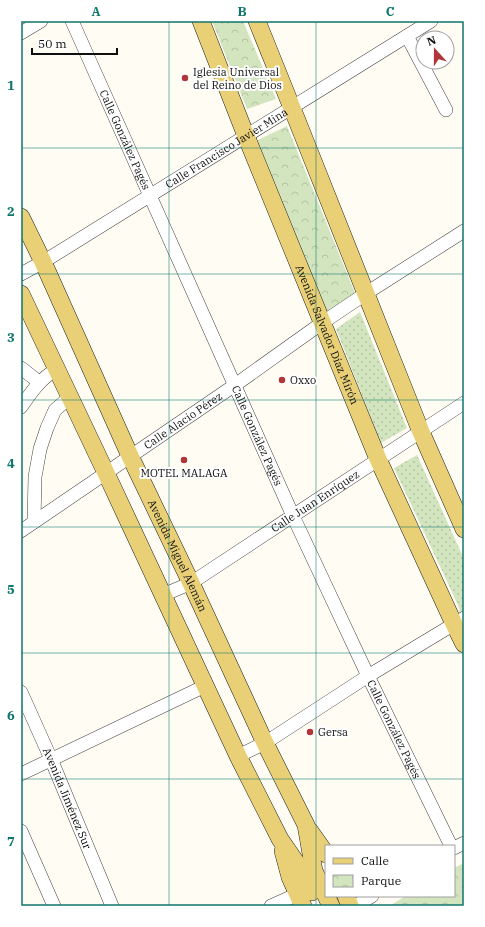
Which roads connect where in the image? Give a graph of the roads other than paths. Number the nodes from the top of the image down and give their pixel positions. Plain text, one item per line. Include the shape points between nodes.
1 (41, 21) edge
2 (72, 21) edge
3 (201, 21) edge
4 (257, 21) edge
5 (431, 21) edge
6 (21, 33) edge
7 (407, 36) junction
8 (292, 108) junction
9 (446, 110) dead end
10 (246, 136) junction
11 (150, 196) junction
12 (21, 217) edge
13 (464, 231) edge
14 (43, 262) junction
15 (21, 274) edge
16 (21, 294) edge
17 (365, 294) junction
18 (322, 323) junction
19 (21, 368) edge
20 (57, 369) junction
21 (39, 382) junction
22 (235, 385) junction
23 (70, 397) junction
24 (464, 403) edge
25 (21, 407) edge
26 (421, 432) junction
27 (130, 456) junction
28 (378, 459) junction
29 (106, 473) junction
30 (293, 516) junction
31 (34, 522) junction
32 (464, 529) edge
33 (21, 531) edge
34 (191, 583) junction
35 (163, 595) junction
36 (459, 621) edge
37 (464, 644) edge
38 (368, 676) junction
39 (206, 686) junction
40 (21, 692) edge
41 (265, 743) junction
42 (238, 756) junction
43 (51, 759) junction
44 (21, 774) edge
45 (306, 825) junction
46 (21, 831) edge
47 (280, 839) junction
48 (464, 843) edge
49 (451, 845) edge
50 (455, 848) edge
51 (325, 853) edge
52 (325, 894) edge
53 (327, 897) edge
54 (370, 897) edge
55 (300, 900) edge
56 (54, 906) edge
57 (112, 906) edge
58 (271, 906) edge
59 (319, 906) edge
60 (331, 906) edge
61 (354, 906) edge

1 - 6 street
2 - 11 street, Calle González Pagés
3 - 10 main road, Avenida Salvador Díaz Mirón
4 - 8 main road
5 - 7 street, Calle Francisco Javier Mina
7 - 8 street, Calle Francisco Javier Mina
7 - 9 street
8 - 10 street, Calle Francisco Javier Mina
8 - 17 main road
10 - 11 street, Calle Francisco Javier Mina
10 - 18 main road, Avenida Salvador Díaz Mirón
11 - 14 street, Calle Francisco Javier Mina
11 - 22 street, Calle González Pagés
12 - 14 main road, Avenida Miguel Alemán
13 - 17 street, Calle Alacio Pérez
14 - 15 street, Calle Francisco Javier Mina
14 - 27 main road, Avenida Miguel Alemán
16 - 20 main road
17 - 18 street, Calle Alacio Pérez
17 - 26 main road
18 - 22 street, Calle Alacio Pérez
18 - 28 main road, Avenida Salvador Díaz Mirón
19 - 21 street
20 - 21 street
20 - 23 main road
21 - 25 street
22 - 27 street, Calle Alacio Pérez
22 - 30 street, Calle González Pagés
23 - 29 main road
23 - 31 street via 55,410 40,449 35,477
24 - 26 street, Calle Juan Enríquez
26 - 28 street, Calle Juan Enríquez
26 - 32 main road
27 - 29 street, Calle Alacio Pérez
27 - 34 main road, Avenida Miguel Alemán
28 - 30 street, Calle Juan Enríquez
28 - 36 main road, Avenida Salvador Díaz Mirón
29 - 31 street, Calle Alacio Pérez
29 - 35 main road
30 - 34 street, Calle Juan Enríquez
30 - 38 street, Calle González Pagés
31 - 33 street, Calle Alacio Pérez
34 - 35 street, Calle Juan Enríquez
34 - 41 main road, Avenida Miguel Alemán
35 - 39 main road
36 - 37 main road, Avenida Salvador Díaz Mirón
36 - 38 street
38 - 41 street
38 - 49 street, Calle González Pagés
39 - 42 main road
39 - 43 street
40 - 43 street, Avenida Jiménez Sur
41 - 42 street
41 - 45 main road, Avenida Miguel Alemán
42 - 47 main road
43 - 44 street
43 - 57 street, Avenida Jiménez Sur
45 - 51 main road
45 - 52 main road, Avenida Miguel Alemán via 314,871
46 - 56 street
47 - 55 main road via 290,877
47 - 59 main road via 304,874
48 - 50 street
53 - 60 main road, Avenida Miguel Alemán
54 - 61 street
55 - 58 street

